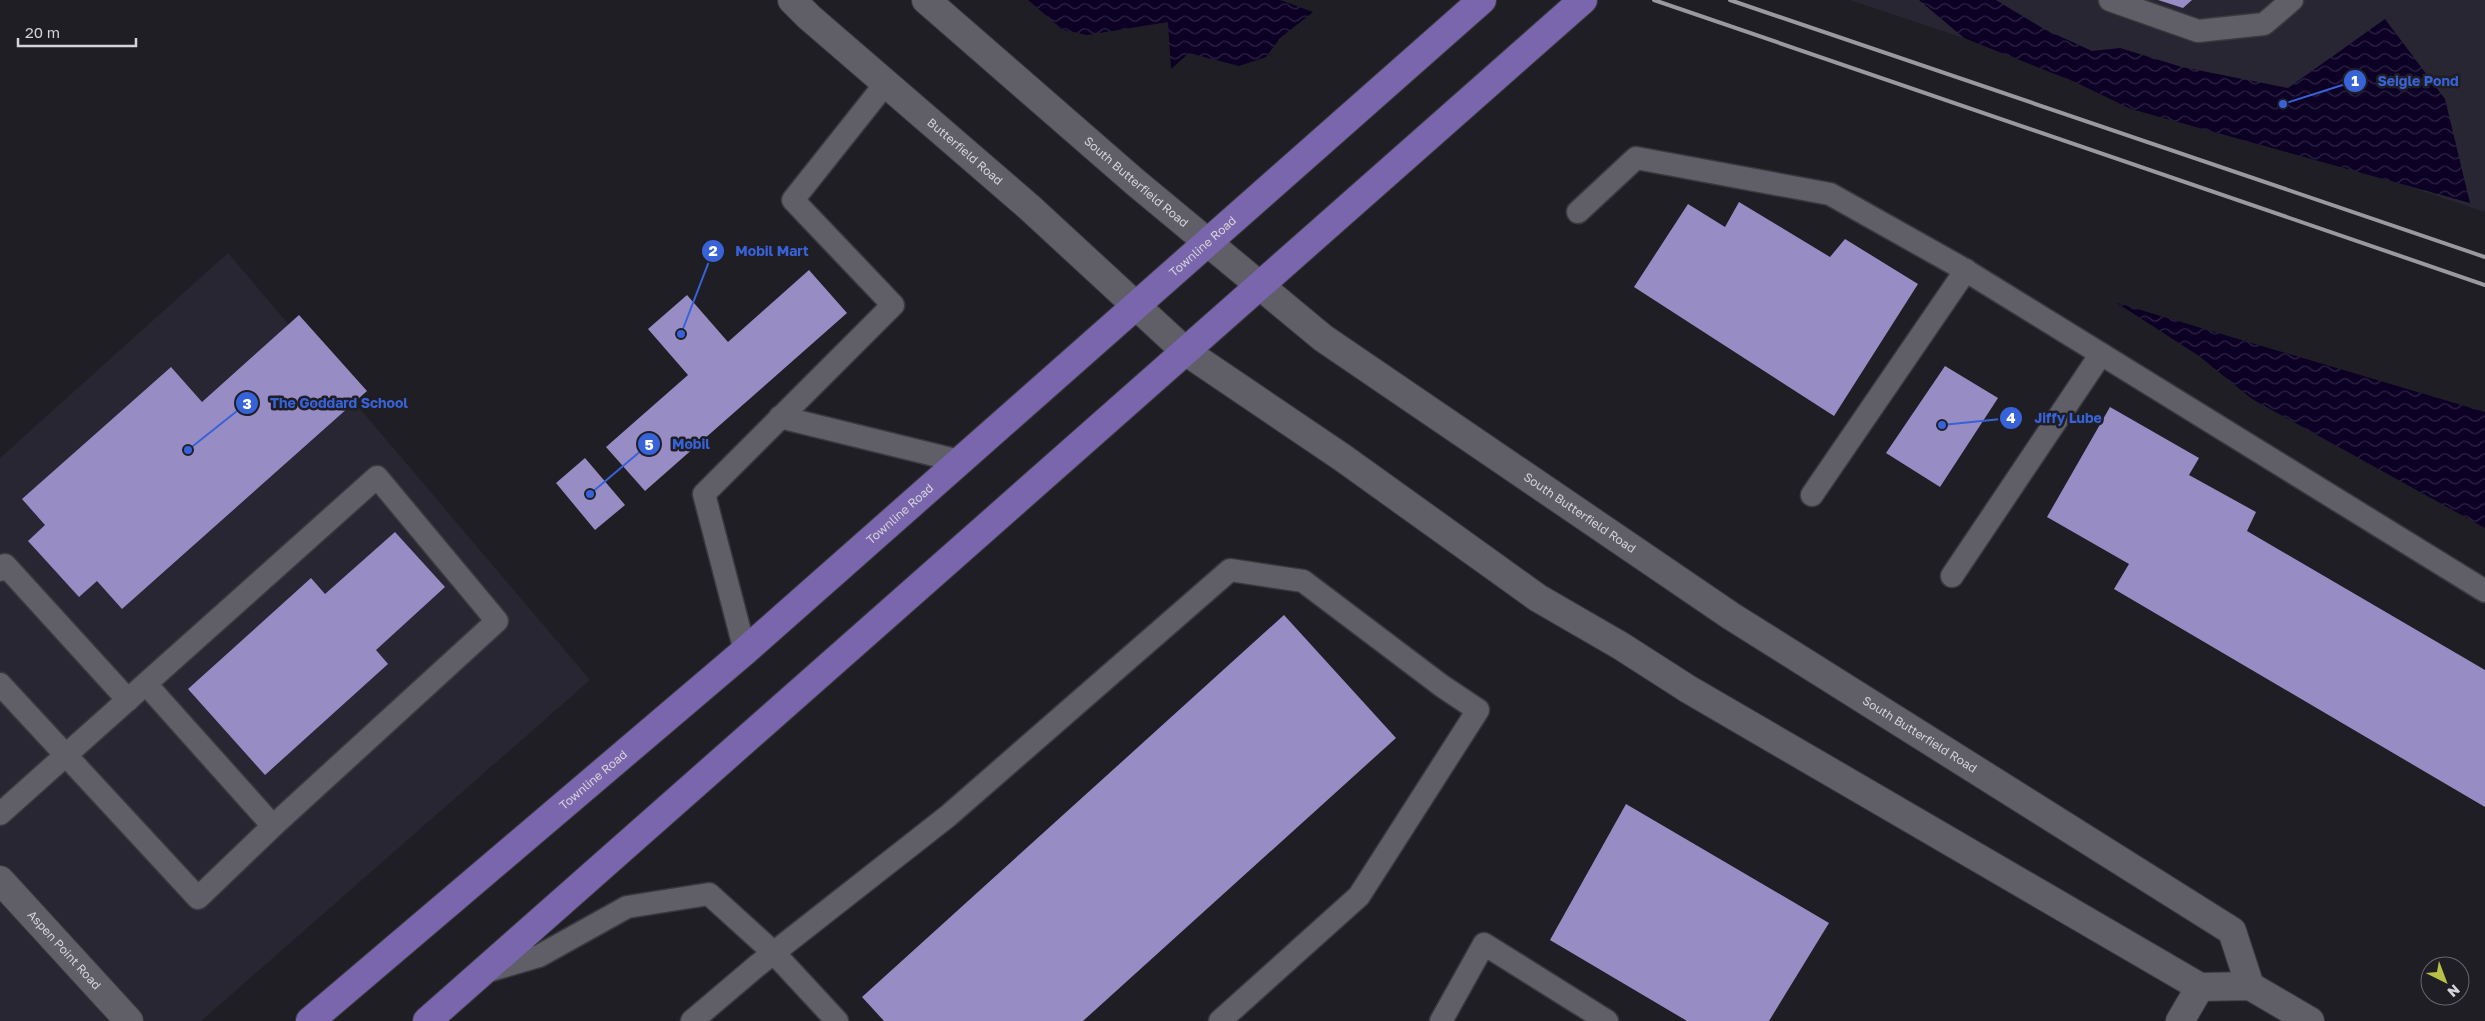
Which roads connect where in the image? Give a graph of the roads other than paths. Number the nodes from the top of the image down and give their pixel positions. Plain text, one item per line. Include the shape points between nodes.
1 (792, 0) edge
2 (926, 0) edge
3 (1482, 0) edge
4 (1582, 0) edge
5 (2110, 0) edge
6 (2292, 0) edge
7 (886, 83) junction
8 (1578, 212) dead end
9 (1208, 242) junction
10 (1966, 270) junction
11 (1260, 285) junction
12 (1136, 306) junction
13 (1185, 351) junction
14 (2101, 354) junction
15 (780, 417) junction
16 (959, 460) junction
17 (1812, 495) dead end
18 (0, 570) edge
19 (1952, 576) dead end
20 (2485, 591) edge
21 (745, 651) junction
22 (0, 684) edge
23 (146, 684) junction
24 (128, 700) junction
25 (66, 755) junction
26 (0, 814) edge
27 (273, 826) junction
28 (0, 880) edge
29 (774, 953) junction
30 (482, 972) junction
31 (2250, 986) junction
32 (2200, 987) junction
33 (129, 1021) edge
34 (310, 1021) edge
35 (427, 1021) edge
36 (692, 1021) edge
37 (837, 1021) edge
38 (1220, 1021) edge
39 (1441, 1021) edge
40 (1607, 1021) edge
41 (2180, 1021) edge
42 (2310, 1021) edge

1 - 7 main road, Butterfield Road
2 - 9 main road, South Butterfield Road
3 - 9 main road, Townline Road
4 - 11 main road
5 - 6 lane via 2198,30 2264,24
7 - 12 main road, Butterfield Road via 1029,207
7 - 15 lane via 794,200 893,305
8 - 10 lane via 1636,158 1830,194
9 - 11 main road, South Butterfield Road
9 - 12 main road, Townline Road
10 - 14 lane
10 - 17 lane
11 - 13 main road
11 - 31 main road, South Butterfield Road via 1324,338 1732,616 2232,931
12 - 13 main road
12 - 16 main road, Townline Road
13 - 30 main road
13 - 32 main road via 1343,458 1538,598
14 - 19 lane
14 - 20 lane
15 - 16 lane
15 - 21 lane via 704,494
16 - 21 main road, Townline Road
18 - 24 lane via 5,566
21 - 34 main road, Townline Road
22 - 25 lane
23 - 24 lane
23 - 27 lane
23 - 27 lane via 377,477 496,621
24 - 25 lane
25 - 26 lane
25 - 27 lane via 198,898
28 - 33 main road, Aspen Point Road
29 - 30 lane via 709,894 627,907 539,956
29 - 36 lane
29 - 37 lane
29 - 38 lane via 948,816 1230,570 1303,581 1478,710 1358,896
30 - 35 main road
31 - 32 main road
31 - 42 main road
32 - 41 main road
39 - 40 lane via 1484,944

